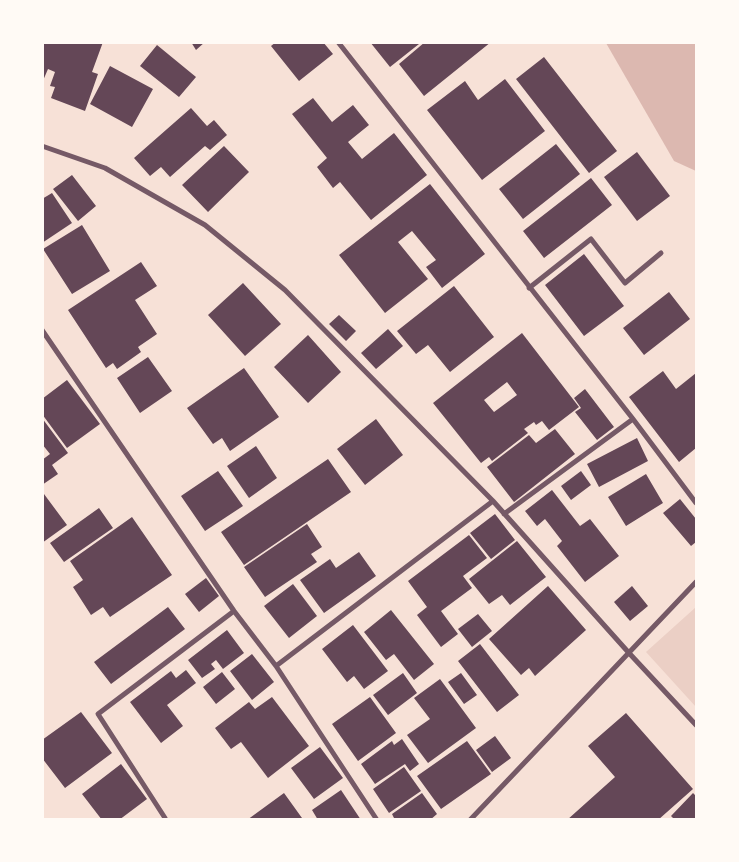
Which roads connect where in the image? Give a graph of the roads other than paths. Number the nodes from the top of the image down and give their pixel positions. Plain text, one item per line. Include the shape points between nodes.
1 (338, 42) edge
2 (42, 146) edge
3 (661, 253) dead end
4 (529, 288) junction
5 (42, 330) edge
6 (633, 419) junction
7 (493, 501) junction
8 (696, 503) edge
9 (504, 514) junction
10 (696, 582) edge
11 (234, 611) junction
12 (629, 653) junction
13 (276, 666) junction
14 (696, 725) edge
15 (165, 818) edge
16 (377, 820) edge
17 (470, 820) edge

1 - 4 street
2 - 7 street via 105,168 205,225 285,290
3 - 4 street via 625,284 591,239
4 - 6 street
5 - 11 street
6 - 8 street
6 - 9 street
7 - 9 street
7 - 13 street
9 - 12 street
10 - 12 street
11 - 13 street
11 - 15 street via 98,714
12 - 14 street
12 - 17 street
13 - 16 street

